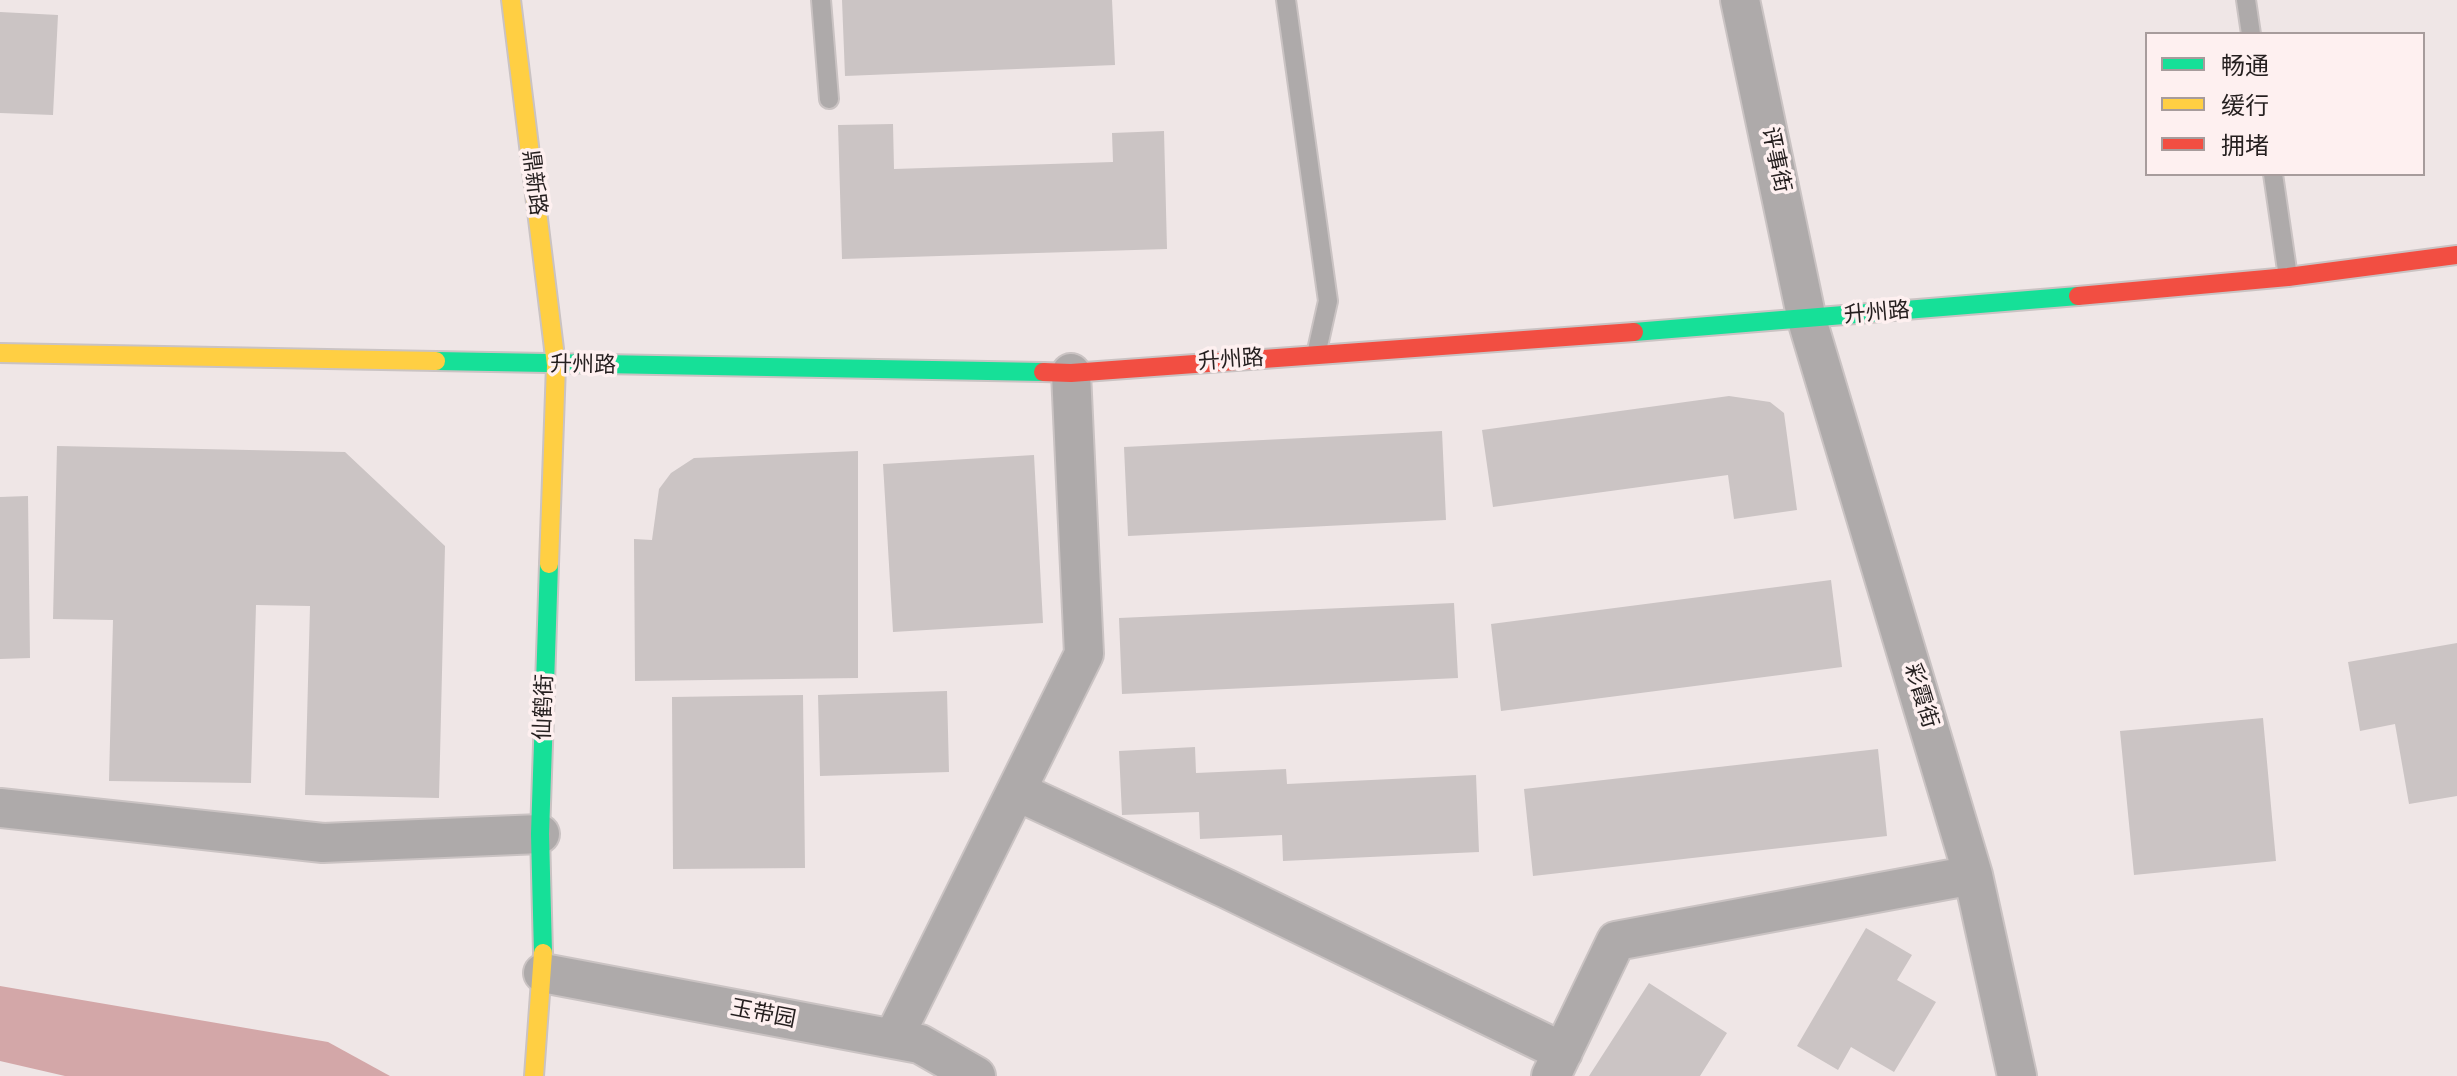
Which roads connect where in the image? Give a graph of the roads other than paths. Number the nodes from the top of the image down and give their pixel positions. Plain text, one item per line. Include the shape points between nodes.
1 (511, 0) edge
2 (821, 0) edge
3 (1286, 0) edge
4 (1740, 0) edge
5 (2246, 0) edge
6 (2251, 32) edge
7 (829, 99) dead end
8 (2273, 176) edge
9 (2457, 255) edge
10 (2288, 277) junction
11 (1807, 320) junction
12 (0, 353) edge
13 (1316, 355) junction
14 (556, 365) junction
15 (1071, 373) junction
16 (1016, 791) junction
17 (0, 808) edge
18 (540, 834) junction
19 (1973, 875) junction
20 (543, 973) junction
21 (893, 1039) junction
22 (1557, 1064) edge
23 (534, 1076) edge
24 (976, 1076) edge
25 (2017, 1076) edge

1 - 14 main road, 鼎新路
2 - 7 lane
3 - 13 lane via 1328,301
4 - 11 street, 评事街
5 - 6 lane
8 - 10 lane
9 - 10 main road, 升州路
10 - 11 main road, 升州路
11 - 13 main road, 升州路
11 - 19 street, 彩霞街
12 - 14 main road, 升州路
13 - 15 main road, 升州路
14 - 15 main road, 升州路
14 - 18 main road, 仙鹤街
15 - 16 street via 1084,654
16 - 21 street
16 - 22 street via 1255,902
17 - 18 street via 323,843
18 - 20 main road, 仙鹤街
19 - 22 street via 1616,941
19 - 25 street, 彩霞街
20 - 21 street, 玉带园
20 - 23 main road, 仙鹤街
21 - 24 street, 玉带园 via 920,1044

